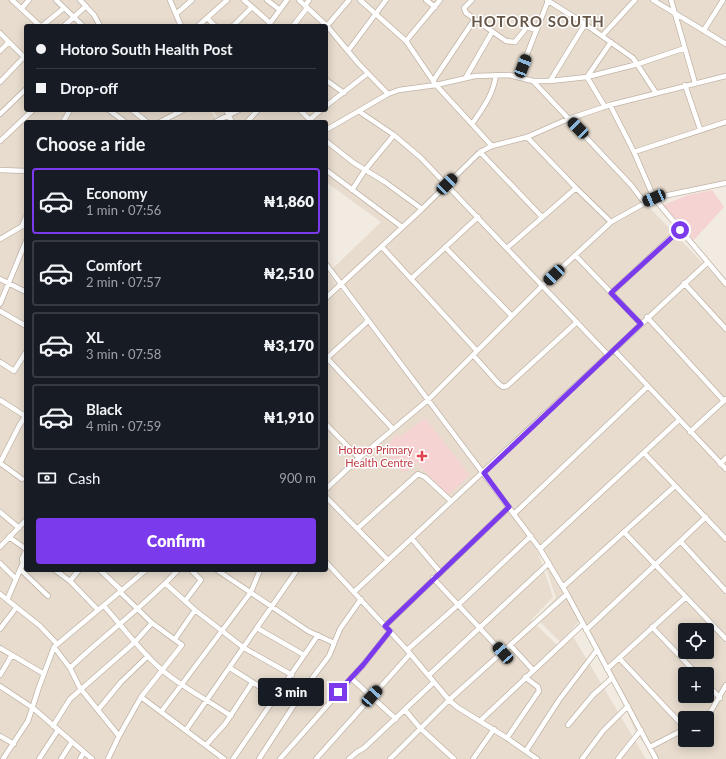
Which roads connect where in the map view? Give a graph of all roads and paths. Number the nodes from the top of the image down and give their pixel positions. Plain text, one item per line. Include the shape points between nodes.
1 (12, 0) edge
2 (29, 0) edge
3 (56, 0) edge
4 (80, 0) edge
5 (170, 0) edge
6 (192, 0) edge
7 (227, 0) edge
8 (244, 0) edge
9 (267, 0) edge
10 (287, 0) edge
11 (298, 0) edge
12 (309, 0) edge
13 (349, 0) edge
14 (360, 0) edge
15 (386, 0) edge
16 (426, 0) edge
17 (440, 0) edge
18 (472, 0) edge
19 (635, 0) edge
20 (653, 0) edge
21 (672, 0) edge
22 (723, 0) edge
23 (548, 1) edge
24 (86, 6) junction
25 (252, 7) junction
26 (306, 7) junction
27 (435, 7) junction
28 (22, 8) junction
29 (64, 8) junction
30 (280, 10) junction
31 (374, 13) junction
32 (176, 14) junction
33 (676, 14) junction
34 (74, 18) junction
35 (207, 18) junction
36 (474, 20) junction
37 (39, 24) edge
38 (44, 24) edge
39 (66, 24) edge
40 (81, 24) edge
41 (99, 24) edge
42 (180, 24) edge
43 (200, 24) edge
44 (213, 24) edge
45 (235, 24) edge
46 (269, 24) edge
47 (295, 24) edge
48 (324, 24) edge
49 (328, 24) edge
50 (585, 24) junction
51 (328, 28) edge
52 (536, 30) junction
53 (704, 30) junction
54 (492, 32) junction
55 (0, 34) edge
56 (602, 36) junction
57 (406, 41) junction
58 (9, 42) junction
59 (611, 42) junction
60 (726, 44) edge
61 (685, 48) junction
62 (0, 51) edge
63 (348, 51) junction
64 (24, 57) edge
65 (24, 59) edge
66 (638, 64) junction
67 (367, 74) junction
68 (496, 75) junction
69 (726, 76) edge
70 (466, 77) junction
71 (518, 77) junction
72 (587, 77) junction
73 (328, 81) edge
74 (533, 81) junction
75 (550, 81) junction
76 (0, 82) edge
77 (435, 83) junction
78 (695, 83) junction
79 (685, 85) junction
80 (24, 91) edge
81 (656, 92) junction
82 (344, 93) junction
83 (388, 94) junction
84 (328, 105) edge
85 (610, 105) junction
86 (605, 107) junction
87 (31, 112) edge
88 (116, 112) edge
89 (134, 112) edge
90 (179, 112) edge
91 (227, 112) edge
92 (235, 112) edge
93 (256, 112) edge
94 (302, 112) edge
95 (319, 112) edge
96 (360, 112) junction
97 (0, 114) edge
98 (228, 115) junction
99 (568, 119) junction
100 (123, 120) edge
101 (144, 120) edge
102 (164, 120) edge
103 (219, 120) edge
104 (231, 120) edge
105 (249, 120) edge
106 (309, 120) edge
107 (311, 120) edge
108 (726, 122) edge
109 (472, 124) junction
110 (328, 129) edge
111 (700, 129) junction
112 (394, 135) junction
113 (527, 137) junction
114 (0, 141) edge
115 (328, 142) edge
116 (492, 146) junction
117 (480, 152) junction
118 (634, 152) junction
119 (0, 170) edge
120 (365, 170) junction
121 (24, 171) edge
122 (328, 172) edge
123 (726, 183) edge
124 (447, 184) junction
125 (576, 188) junction
126 (352, 190) junction
127 (654, 198) junction
128 (644, 202) junction
129 (422, 209) junction
130 (478, 217) junction
131 (542, 217) junction
132 (611, 222) junction
133 (24, 225) edge
134 (402, 227) junction
135 (680, 230) junction
136 (0, 239) edge
137 (24, 246) edge
138 (382, 247) junction
139 (446, 247) junction
140 (507, 248) junction
141 (575, 255) junction
142 (706, 263) junction
143 (328, 267) edge
144 (0, 279) edge
145 (411, 279) junction
146 (684, 283) junction
147 (8, 284) junction
148 (726, 284) edge
149 (341, 285) junction
150 (543, 286) junction
151 (24, 291) edge
152 (611, 293) junction
153 (328, 296) edge
154 (0, 304) edge
155 (0, 311) edge
156 (512, 316) junction
157 (648, 317) junction
158 (368, 320) junction
159 (577, 322) junction
160 (641, 324) junction
161 (24, 325) edge
162 (726, 330) edge
163 (477, 350) junction
164 (614, 350) junction
165 (473, 355) junction
166 (608, 355) junction
167 (24, 356) edge
168 (328, 357) edge
169 (328, 359) edge
170 (22, 360) joint
171 (0, 362) edge
172 (648, 386) junction
173 (0, 400) edge
174 (428, 400) junction
175 (725, 400) edge
176 (24, 415) edge
177 (24, 419) edge
178 (679, 420) junction
179 (328, 426) edge
180 (393, 429) junction
181 (690, 432) junction
182 (645, 454) junction
183 (359, 458) junction
184 (726, 458) edge
185 (1, 460) edge
186 (720, 464) junction
187 (726, 469) edge
188 (484, 473) junction
189 (22, 479) dead end
190 (675, 486) junction
191 (328, 487) edge
192 (328, 499) edge
193 (451, 500) junction
194 (509, 507) junction
195 (0, 512) edge
196 (515, 513) junction
197 (706, 517) junction
198 (24, 522) edge
199 (19, 528) junction
200 (358, 528) junction
201 (624, 532) junction
202 (531, 536) junction
203 (9, 538) junction
204 (412, 539) junction
205 (726, 539) edge
206 (681, 542) junction
207 (0, 547) edge
208 (24, 549) edge
209 (540, 549) junction
210 (24, 556) edge
211 (388, 560) junction
212 (0, 563) edge
213 (549, 563) junction
214 (328, 564) edge
215 (656, 564) junction
216 (20, 569) junction
217 (58, 572) edge
218 (77, 572) edge
219 (102, 572) edge
220 (144, 572) edge
221 (176, 572) edge
222 (193, 572) edge
223 (221, 572) edge
224 (259, 572) edge
225 (296, 572) edge
226 (440, 572) junction
227 (15, 578) junction
228 (433, 578) junction
229 (70, 581) junction
230 (166, 584) junction
231 (563, 587) junction
232 (121, 591) junction
233 (726, 591) edge
234 (251, 592) junction
235 (354, 592) junction
236 (0, 594) edge
237 (567, 594) junction
238 (48, 596) dead end
239 (686, 597) junction
240 (361, 599) junction
241 (7, 600) junction
242 (185, 601) junction
243 (459, 604) junction
244 (104, 606) junction
245 (270, 607) junction
246 (16, 608) junction
247 (138, 609) junction
248 (98, 610) junction
249 (196, 610) junction
250 (152, 623) junction
251 (583, 624) junction
252 (120, 625) junction
253 (385, 626) junction
254 (480, 627) junction
255 (652, 627) junction
256 (257, 628) junction
257 (0, 629) edge
258 (586, 630) junction
259 (390, 631) junction
260 (222, 632) junction
261 (318, 636) junction
262 (175, 639) junction
263 (726, 639) edge
264 (134, 642) junction
265 (334, 643) junction
266 (56, 645) junction
267 (511, 646) junction
268 (0, 648) edge
269 (244, 648) junction
270 (597, 650) junction
271 (409, 652) junction
272 (503, 653) junction
273 (12, 655) junction
274 (148, 656) junction
275 (304, 656) junction
276 (619, 658) junction
277 (690, 667) edge
278 (70, 668) junction
279 (230, 668) junction
280 (608, 669) junction
281 (163, 670) junction
282 (533, 670) junction
283 (44, 674) junction
284 (0, 675) edge
285 (292, 675) junction
286 (429, 675) junction
287 (525, 677) junction
288 (351, 678) junction
289 (612, 678) junction
290 (434, 682) junction
291 (252, 683) junction
292 (182, 685) junction
293 (0, 686) edge
294 (726, 686) edge
295 (80, 688) junction
296 (714, 692) edge
297 (372, 696) junction
298 (276, 697) junction
299 (141, 698) junction
300 (720, 698) junction
301 (207, 699) junction
302 (449, 700) junction
303 (628, 706) junction
304 (33, 708) junction
305 (98, 710) junction
306 (405, 710) junction
307 (710, 711) edge
308 (161, 712) junction
309 (231, 716) junction
310 (396, 719) junction
311 (480, 721) junction
312 (678, 721) edge
313 (568, 725) dead end
314 (53, 726) junction
315 (420, 728) junction
316 (494, 729) junction
317 (58, 730) junction
318 (186, 730) junction
319 (641, 730) junction
320 (678, 732) edge
321 (0, 736) edge
322 (119, 736) junction
323 (507, 738) junction
324 (72, 742) junction
325 (14, 744) junction
326 (206, 745) junction
327 (650, 747) junction
328 (526, 751) junction
329 (84, 752) junction
330 (4, 757) edge
331 (262, 758) edge
332 (476, 758) edge
333 (11, 759) edge
334 (40, 759) edge
335 (61, 759) edge
336 (80, 759) edge
337 (92, 759) edge
338 (108, 759) edge
339 (224, 759) edge
340 (233, 759) edge
341 (280, 759) edge
342 (316, 759) edge
343 (349, 759) edge
344 (390, 759) edge
345 (454, 759) edge
346 (537, 759) edge
347 (582, 759) edge
348 (618, 759) edge
349 (656, 759) edge

1 - 28 street
2 - 28 street
3 - 29 street
4 - 24 street
5 - 32 street
6 - 32 street
7 - 35 street
8 - 25 street
9 - 30 street
10 - 30 street
11 - 26 street
12 - 26 street
13 - 49 street
14 - 31 street
15 - 31 street
16 - 27 street
17 - 27 street
18 - 36 street via 464,11
19 - 56 street
20 - 33 street
21 - 33 street
22 - 53 street
23 - 50 street
23 - 52 street
24 - 34 street
24 - 41 street
25 - 45 street
25 - 46 street
26 - 47 street
26 - 48 street
27 - 57 street
28 - 37 street
29 - 34 street
29 - 38 street
30 - 46 street
31 - 57 street
31 - 63 street
32 - 42 street
33 - 53 street
33 - 61 street
34 - 39 street
34 - 40 street
35 - 43 street
35 - 44 street
36 - 54 street
36 - 77 street
50 - 56 street
50 - 75 street
51 - 63 street
52 - 54 street via 527,27 515,42 510,43
52 - 71 street
53 - 60 street
54 - 70 street
55 - 58 street
56 - 59 street
57 - 77 street
58 - 62 street
58 - 64 street
59 - 66 street
59 - 72 street
61 - 66 street
61 - 78 street
63 - 67 street
65 - 76 street
66 - 72 street
66 - 81 street
67 - 82 street
67 - 83 street
68 - 70 street
68 - 71 street
68 - 109 street via 488,102
69 - 78 street
70 - 77 street
71 - 74 street
72 - 75 street
72 - 86 street
73 - 82 street
74 - 75 street
74 - 99 street
77 - 83 street
77 - 109 street
78 - 79 street
79 - 81 street
79 - 111 street
80 - 97 street
81 - 85 street
82 - 84 street
83 - 96 street
85 - 86 street
85 - 118 street
86 - 99 street
87 - 114 street
88 - 100 street
89 - 101 street
90 - 102 street
91 - 98 street
92 - 98 street
93 - 105 street
94 - 106 street
95 - 107 street
96 - 110 street
96 - 112 street
98 - 103 street
98 - 104 street
99 - 113 street
99 - 128 street
108 - 111 street
109 - 116 street
111 - 118 street
112 - 120 street
112 - 124 street
113 - 116 street
113 - 125 street
115 - 120 street
116 - 117 street
117 - 124 street
117 - 131 street
118 - 127 street
119 - 121 street
120 - 126 street
120 - 129 street
122 - 126 street
123 - 127 street
124 - 129 street
124 - 130 street
125 - 131 street
125 - 132 street
126 - 134 street
127 - 128 street
127 - 135 street
128 - 132 street
129 - 134 street
130 - 139 street
130 - 140 street
131 - 140 street
132 - 141 street
133 - 136 street
134 - 138 street
135 - 142 street
135 - 152 street
137 - 147 street
138 - 145 street
138 - 149 street
139 - 145 street
139 - 156 street
140 - 150 street
141 - 150 street
141 - 152 street
142 - 146 street
142 - 148 street
143 - 149 street
144 - 147 street
145 - 163 street
146 - 157 street
146 - 162 street
147 - 151 street
147 - 154 street
149 - 153 street
149 - 158 street
150 - 156 street
150 - 159 street
152 - 160 street
155 - 161 street
156 - 163 street
157 - 160 street
157 - 175 street
158 - 168 street
158 - 174 street
159 - 165 street via 507,386 499,384
159 - 166 street
160 - 164 street
163 - 165 street
164 - 166 street
164 - 172 street
165 - 174 street
166 - 188 street
167 - 170 street
169 - 180 street
170 - 171 street via 14,371
172 - 178 street
172 - 196 street
173 - 176 street
174 - 180 street
174 - 188 street
175 - 181 street
177 - 185 street
178 - 181 street
178 - 182 street
179 - 183 street
180 - 183 street
181 - 186 street
182 - 190 street
182 - 209 street
183 - 191 street
184 - 186 street
185 - 189 street
186 - 187 street
188 - 193 street
188 - 194 street
190 - 197 street
190 - 201 street
192 - 200 street
193 - 200 street via 426,477 418,474
193 - 204 street
194 - 196 street
194 - 226 street
195 - 199 street
196 - 202 street
197 - 205 street
197 - 206 street
198 - 199 street
199 - 203 street
200 - 211 street
201 - 215 street
201 - 231 street
202 - 209 street
202 - 243 street
203 - 207 street
203 - 208 street
204 - 211 street
204 - 226 street
206 - 215 street
206 - 233 street
209 - 213 street
210 - 216 street
211 - 235 street
212 - 227 street
213 - 231 street
213 - 254 street
214 - 235 street
215 - 239 street
215 - 258 street
216 - 227 street
216 - 238 street
217 - 229 street
218 - 229 street
219 - 232 street
220 - 232 street
221 - 230 street
222 - 242 street via 201,580
223 - 234 street
224 - 234 street
225 - 245 street
226 - 228 street
227 - 241 street
228 - 243 street
228 - 253 street
229 - 248 street
230 - 242 street
230 - 247 street
231 - 237 street
232 - 244 street
232 - 247 street
234 - 245 street
234 - 260 street
235 - 240 street
236 - 241 street
237 - 251 street
237 - 267 street
239 - 255 street
239 - 263 street
240 - 253 street
240 - 265 street via 340,629
241 - 246 street
242 - 249 street
243 - 254 street
243 - 271 street
244 - 248 street
244 - 252 street
245 - 256 street
245 - 261 street
246 - 257 street
246 - 266 street via 40,626
247 - 250 street
247 - 252 street
248 - 266 street
249 - 260 street
249 - 262 street
250 - 262 street
250 - 264 street
251 - 258 street
251 - 282 street
252 - 264 street
252 - 278 street
253 - 259 street
254 - 272 street
254 - 286 street
255 - 276 street
255 - 277 street
256 - 269 street
256 - 275 street
258 - 270 street
259 - 271 street
259 - 288 street
260 - 269 street
260 - 292 street
261 - 265 street
261 - 275 street
262 - 281 street via 182,648
264 - 274 street
264 - 295 street
265 - 331 street via 329,656 306,685
266 - 278 street
266 - 283 street
267 - 272 street
267 - 282 street
268 - 273 street
269 - 279 street
269 - 285 street
270 - 280 street
270 - 328 street via 559,700
271 - 286 street
271 - 297 street
272 - 302 street
273 - 283 street
273 - 284 street
274 - 281 street
274 - 305 street via 121,682
275 - 285 street
276 - 280 street
276 - 312 street
278 - 295 street
279 - 291 street
279 - 301 street
280 - 289 street
281 - 292 street
281 - 299 street
282 - 287 street
283 - 304 street
285 - 298 street
286 - 290 street
287 - 311 street
287 - 323 street via 538,687 539,691
288 - 297 street
288 - 341 street
289 - 303 street
289 - 313 street via 593,694
290 - 302 street
290 - 306 street
291 - 298 street
291 - 309 street
292 - 301 street
292 - 308 street
293 - 304 street
294 - 300 street
295 - 305 street
295 - 314 street
296 - 300 street
297 - 310 street
297 - 342 street
298 - 340 street
299 - 308 street
299 - 322 street
300 - 307 street
301 - 309 street
301 - 318 street
302 - 311 street
302 - 315 street
303 - 319 street
303 - 347 street via 603,731
304 - 314 street
304 - 325 street
305 - 322 street
306 - 310 street
306 - 315 street
308 - 318 street
309 - 326 street
310 - 343 street
311 - 316 street
314 - 317 street
315 - 344 street
315 - 345 street
316 - 323 street
316 - 332 street
317 - 324 street
317 - 334 street
318 - 326 street
319 - 327 street
319 - 348 street
320 - 327 street
321 - 325 street
322 - 338 street
323 - 328 street
324 - 329 street
324 - 335 street
325 - 330 street
326 - 339 street
327 - 349 street
328 - 346 street
329 - 336 street
329 - 337 street
330 - 333 street

